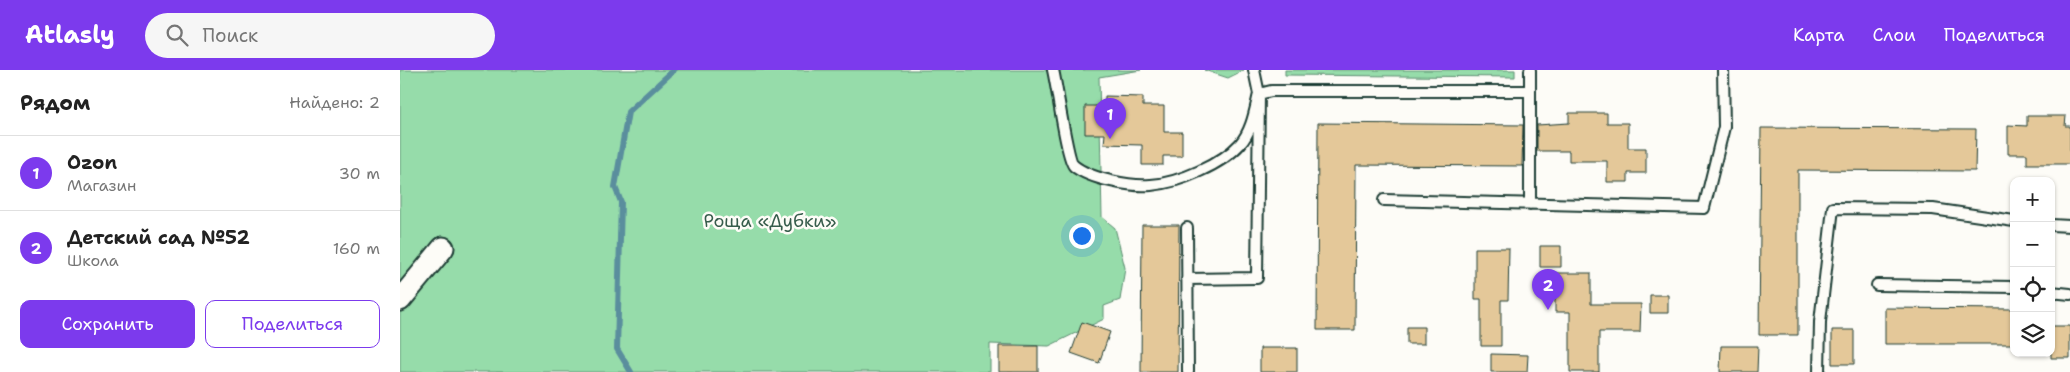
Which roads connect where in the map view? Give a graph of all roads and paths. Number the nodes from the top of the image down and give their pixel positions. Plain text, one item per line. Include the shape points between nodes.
1 (1053, 70) edge
2 (1254, 70) edge
3 (1530, 70) edge
4 (1723, 70) edge
5 (1530, 91) junction
6 (1259, 94) junction
7 (1384, 200) dead end
8 (1530, 204) junction
9 (2010, 220) edge
10 (2055, 225) edge
11 (2070, 226) edge
12 (1187, 228) dead end
13 (444, 248) dead end
14 (1187, 279) junction
15 (1877, 286) dead end
16 (2010, 287) edge
17 (2055, 292) edge
18 (2070, 294) edge
19 (400, 300) edge
20 (1188, 372) edge
21 (1819, 372) edge

1 - 6 lane via 1066,150 1073,166 1111,181 1151,186 1193,174 1241,143 1251,124
2 - 6 lane
3 - 5 lane
4 - 8 lane via 1724,128 1704,208
5 - 6 lane via 1271,91
5 - 8 lane
6 - 14 lane via 1257,278
7 - 8 lane
9 - 21 lane via 1934,209 1832,208 1820,322
10 - 11 lane
12 - 14 lane
13 - 19 street
14 - 20 lane
15 - 16 lane
17 - 18 lane

